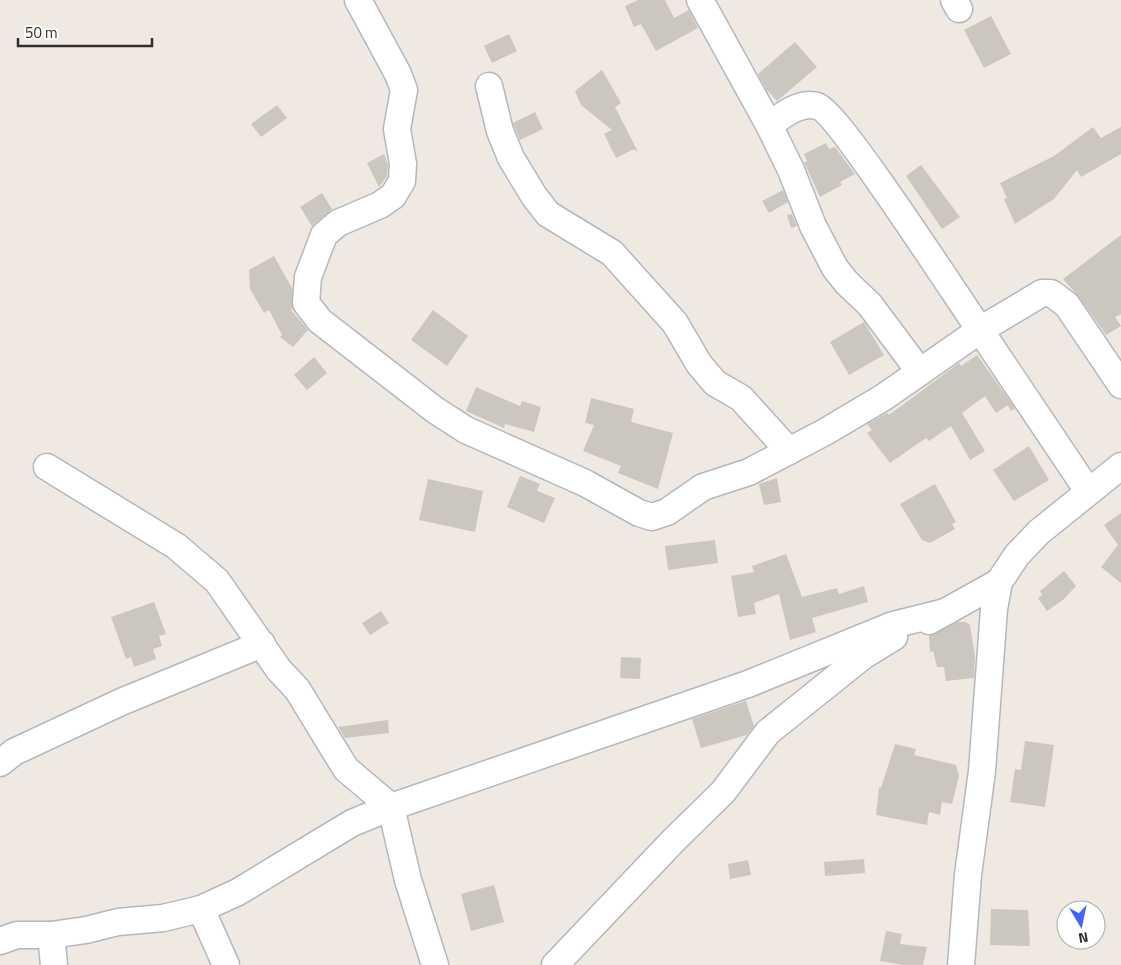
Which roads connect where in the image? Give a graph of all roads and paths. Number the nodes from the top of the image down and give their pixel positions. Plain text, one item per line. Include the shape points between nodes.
1 (358, 0) edge
2 (700, 0) edge
3 (489, 86) dead end
4 (769, 125) junction
5 (980, 330) junction
6 (920, 372) junction
7 (1121, 385) edge
8 (789, 451) junction
9 (1121, 466) edge
10 (47, 467) dead end
11 (1088, 491) junction
12 (999, 582) junction
13 (945, 612) junction
14 (262, 644) junction
15 (0, 763) edge
16 (391, 806) junction
17 (201, 909) junction
18 (51, 935) junction
19 (0, 940) edge
20 (54, 965) edge
21 (226, 965) edge
22 (435, 965) edge
23 (555, 965) edge
24 (961, 965) edge

1 - 8 street via 404,90 397,129 402,180 393,196 338,223 324,235 306,291 306,303 320,321 435,410 466,430 652,517 667,512 702,487 749,472
2 - 4 street
3 - 8 street via 500,131 511,158 548,214 612,253 675,323 699,364 715,383 741,398
4 - 5 street via 794,109 810,104 820,106 894,203
4 - 6 street via 835,268 870,305
5 - 6 street
5 - 7 street via 1037,296 1051,293 1067,305
5 - 11 street
6 - 8 street
9 - 11 street
10 - 14 street via 176,546 217,581
11 - 12 street via 1039,532
12 - 13 street
12 - 24 street
13 - 16 street via 893,624 748,684
13 - 23 street via 862,656 768,732 723,792
14 - 15 street via 94,715 14,752
14 - 16 street via 301,696 346,769
16 - 17 street via 352,823 238,892
16 - 22 street via 408,880
17 - 18 street
17 - 21 street
18 - 19 street via 17,935
18 - 20 street

